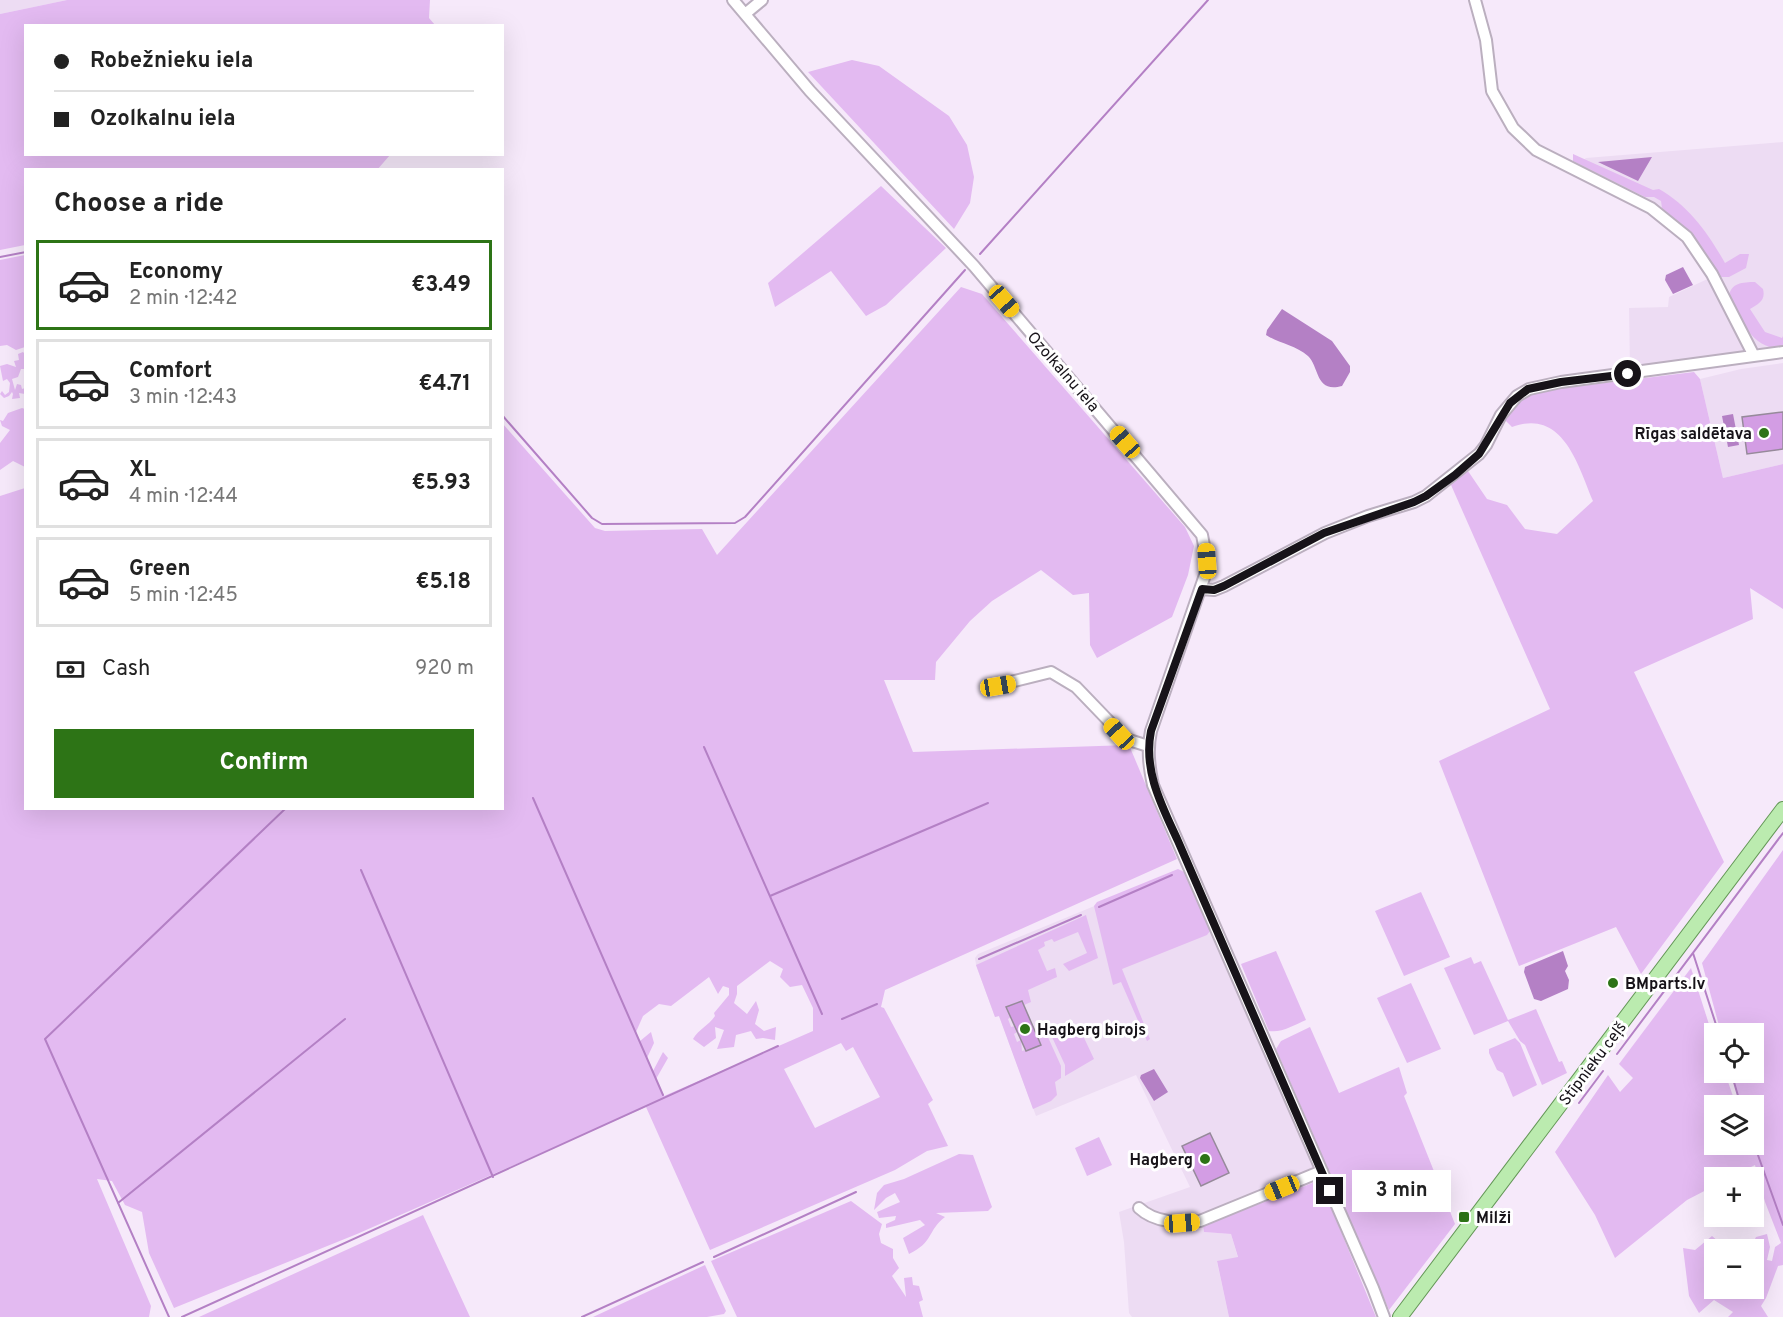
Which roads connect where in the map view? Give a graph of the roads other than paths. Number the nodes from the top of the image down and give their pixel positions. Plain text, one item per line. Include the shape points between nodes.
1 (733, 0) edge
2 (762, 0) edge
3 (1474, 0) edge
4 (745, 14) junction
5 (1783, 352) edge
6 (1754, 356) junction
7 (1202, 589) junction
8 (998, 686) dead end
9 (1148, 746) junction
10 (1783, 809) edge
11 (1322, 1171) junction
12 (1139, 1208) dead end
13 (1383, 1317) edge
14 (1400, 1317) edge

1 - 4 street, Ozolkalnu iela
2 - 4 street
3 - 6 street via 1486,40 1492,91 1513,129 1536,150 1651,208 1687,237 1712,274
4 - 7 street, Ozolkalnu iela via 810,91 974,266 1195,524 1206,548
5 - 6 street
6 - 7 street via 1528,389 1510,403 1479,454 1426,496 1324,533 1224,586
7 - 9 street, Ozolkalnu iela
8 - 9 street via 1051,672 1076,687 1126,739
9 - 11 street, Ozolkalnu iela via 1154,785
10 - 14 main road, Stīpnieku ceļš
11 - 12 street via 1200,1221 1182,1223 1149,1217
11 - 13 street, Ozolkalnu iela

